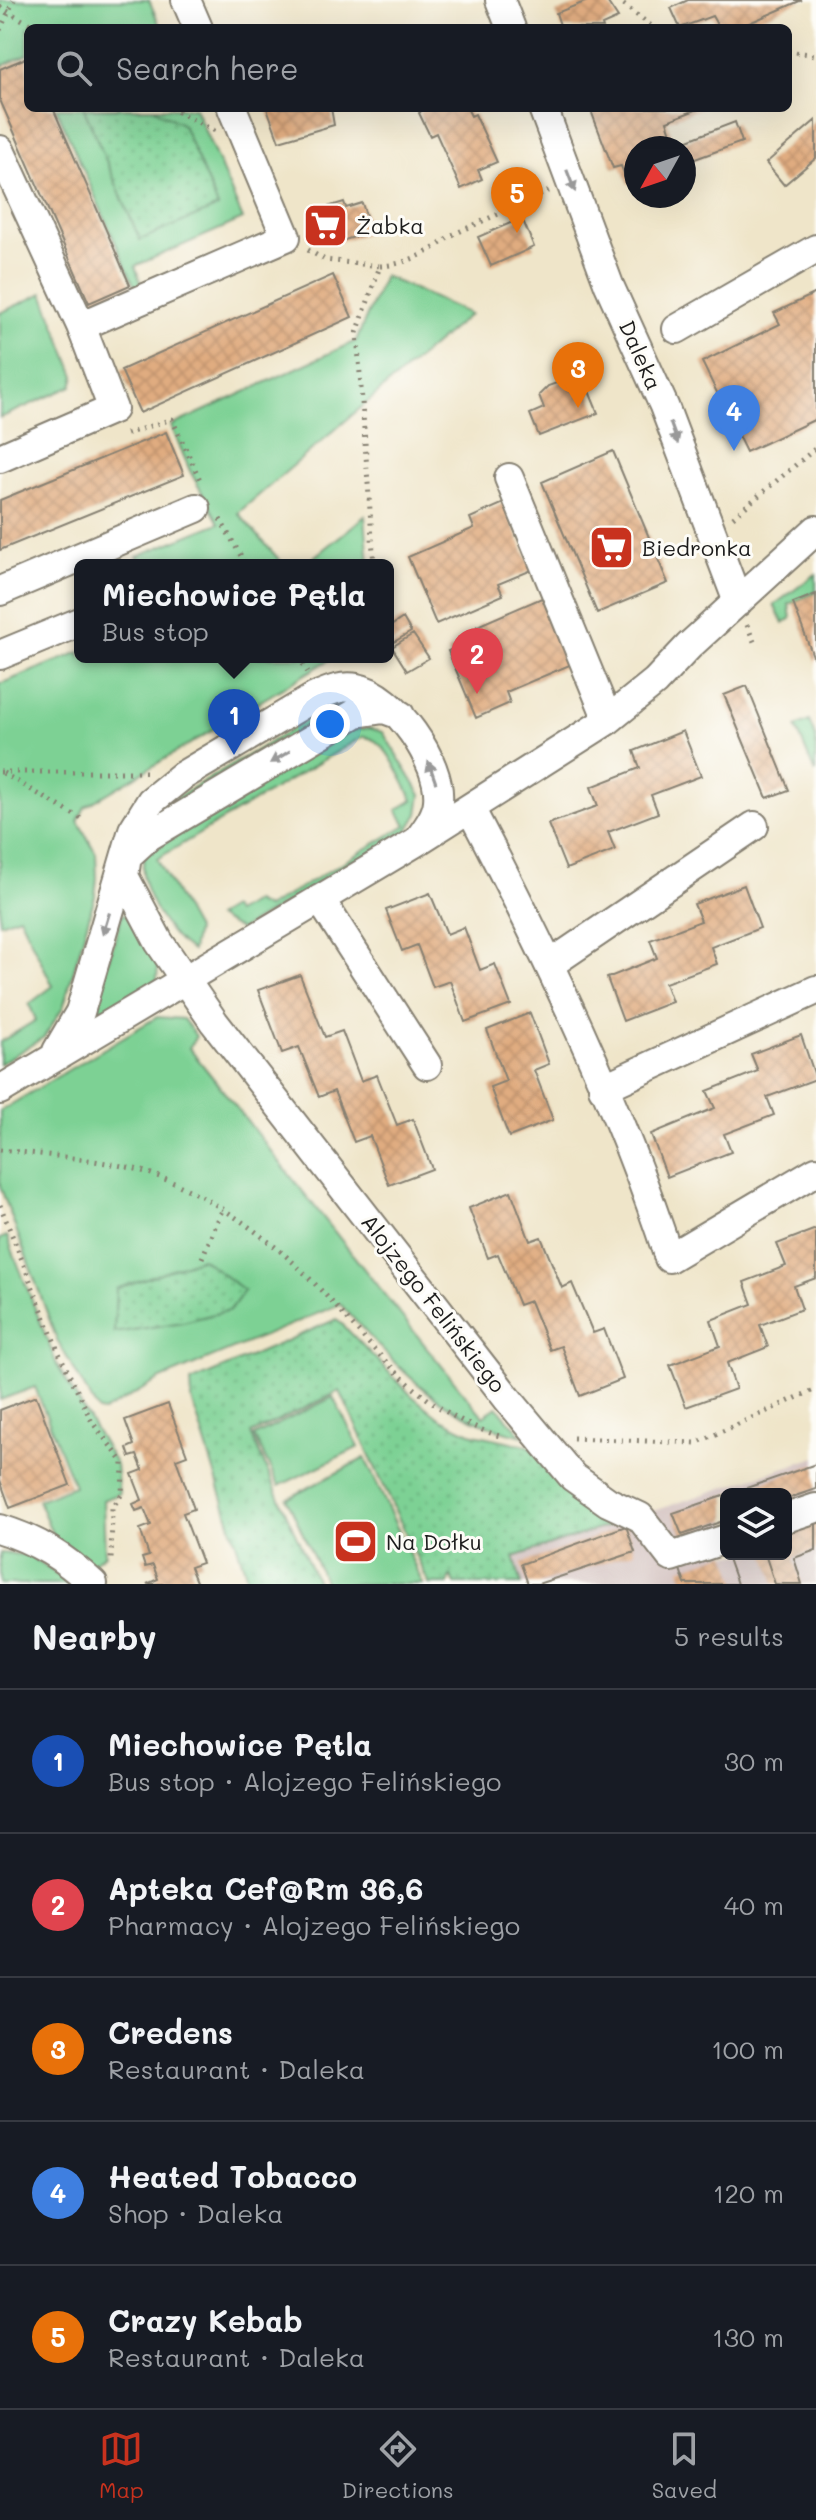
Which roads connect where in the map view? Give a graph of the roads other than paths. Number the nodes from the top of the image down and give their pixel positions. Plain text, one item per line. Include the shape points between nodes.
1 (186, 0) edge
2 (500, 0) edge
3 (196, 24) edge
4 (509, 24) edge
5 (234, 112) edge
6 (545, 112) edge
7 (0, 150) edge
8 (816, 249) edge
9 (81, 326) junction
10 (677, 329) dead end
11 (0, 458) edge
12 (509, 478) dead end
13 (205, 504) road end
14 (816, 530) edge
15 (75, 559) edge
16 (74, 560) edge
17 (0, 591) edge
18 (738, 602) junction
19 (74, 624) edge
20 (0, 655) edge
21 (608, 720) junction
22 (470, 808) junction
23 (754, 826) dead end
24 (416, 842) junction
25 (123, 866) junction
26 (320, 899) junction
27 (549, 965) junction
28 (184, 979) junction
29 (816, 990) edge
30 (51, 1058) junction
31 (427, 1065) dead end
32 (603, 1088) junction
33 (0, 1090) edge
34 (816, 1171) edge
35 (816, 1508) edge
36 (792, 1516) edge
37 (0, 1529) edge
38 (720, 1541) edge
39 (102, 1576) edge

1 - 3 street
2 - 4 street
5 - 9 street via 286,237
6 -> 18 street, Daleka
7 - 9 street
8 - 10 street
9 - 11 street via 113,409
12 - 21 street
13 - 15 street
14 - 18 street
16 - 17 street
18 - 21 street
19 - 20 street
21 - 22 street
22 - 24 street
22 - 27 street
23 - 27 street
24 -> 25 street via 438,802 437,780 428,760 400,715 371,692 336,688 164,789 133,830
24 - 26 street
25 - 28 street, Alojzego Felińskiego via 127,883
25 -> 30 street via 80,1012
26 - 28 street
26 - 31 street
27 - 32 street
28 - 30 street
28 - 38 street, Alojzego Felińskiego via 573,1477 640,1517 671,1557
29 - 32 street
30 - 33 street
32 - 34 street via 669,1258
35 - 36 street
37 - 39 street

